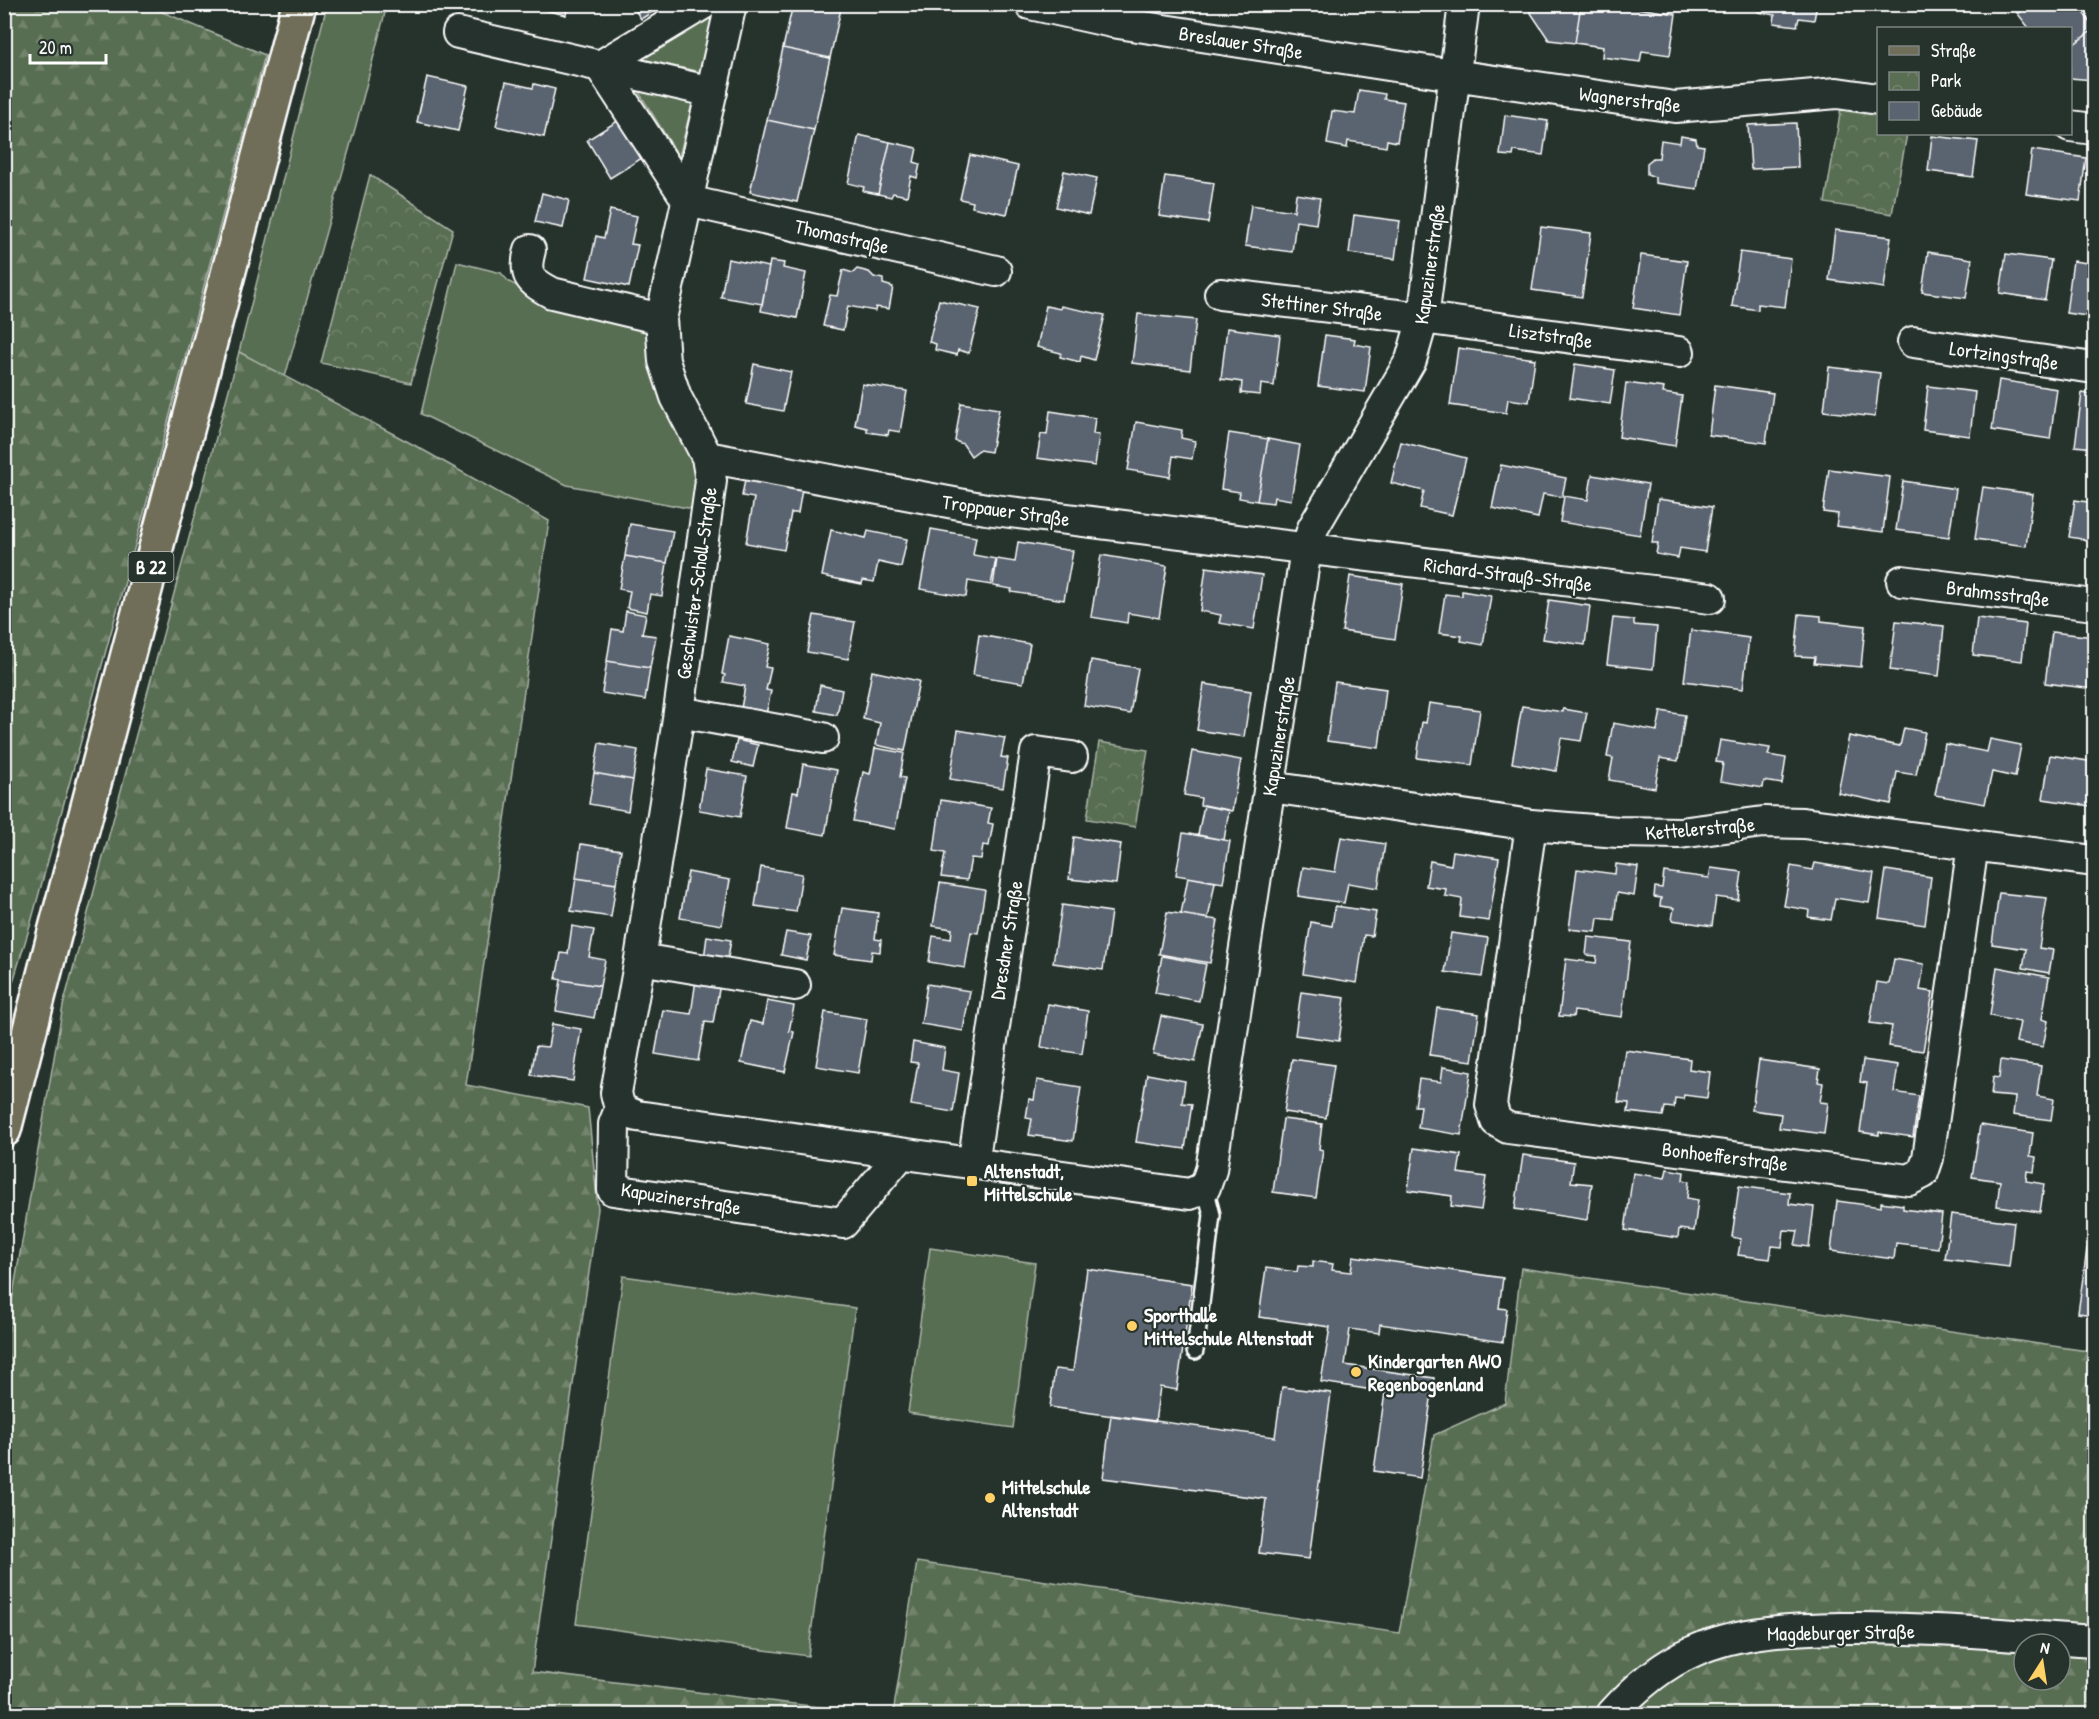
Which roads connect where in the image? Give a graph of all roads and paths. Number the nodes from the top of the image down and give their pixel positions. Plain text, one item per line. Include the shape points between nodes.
1 (299, 4) edge
2 (703, 4) edge
3 (731, 4) edge
4 (1030, 4) edge
5 (1464, 4) edge
6 (458, 33) dead end
7 (600, 66) junction
8 (1453, 75) junction
9 (712, 92) junction
10 (1877, 99) edge
11 (2072, 126) edge
12 (2094, 129) edge
13 (688, 201) junction
14 (530, 250) dead end
15 (996, 271) dead end
16 (1220, 294) dead end
17 (1423, 318) junction
18 (662, 319) junction
19 (1913, 342) dead end
20 (1679, 352) dead end
21 (2094, 368) edge
22 (707, 458) junction
23 (1306, 549) junction
24 (1902, 581) dead end
25 (1710, 598) dead end
26 (2094, 605) edge
27 (679, 712) junction
28 (823, 738) dead end
29 (1072, 758) dead end
30 (1270, 787) junction
31 (1531, 825) junction
32 (1973, 844) junction
33 (2094, 861) edge
34 (640, 959) junction
35 (795, 985) dead end
36 (620, 1109) junction
37 (4, 1130) edge
38 (901, 1154) junction
39 (973, 1164) junction
40 (1205, 1187) junction
41 (1195, 1351) dead end
42 (2094, 1641) edge
43 (1612, 1714) edge

1 - 37 main road, B 22
2 - 7 street
3 - 9 street, Geschwister-Scholl-Straße
4 - 8 street, Breslauer Straße via 1112,22
5 - 8 street, Kapuzinerstraße
6 - 7 street
7 - 9 street
7 - 13 street
8 - 10 street, Wagnerstraße via 1679,107 1837,93
8 - 17 street, Kapuzinerstraße
9 - 13 street, Geschwister-Scholl-Straße
11 - 12 street
13 - 15 street, Thomastraße
13 - 18 street, Geschwister-Scholl-Straße
14 - 18 street via 530,278 552,293
16 - 17 street, Stettiner Straße
17 - 20 street, Lisztstraße
17 - 23 street, Kapuzinerstraße via 1411,360 1313,528
18 - 22 street, Geschwister-Scholl-Straße via 664,361 676,397
19 - 21 street, Lortzingstraße
22 - 23 street, Troppauer Straße via 986,509
22 - 27 street, Geschwister-Scholl-Straße via 711,481 707,519
23 - 25 street, Richard-Strauß-Straße
23 - 30 street, Kapuzinerstraße
24 - 26 street, Brahmsstraße
27 - 28 street
27 - 34 street, Geschwister-Scholl-Straße
29 - 39 street, Dresdner Straße via 1036,752
30 - 31 street, Kettelerstraße
30 - 40 street, Kapuzinerstraße via 1211,1170
31 - 32 street, Kettelerstraße via 1657,834 1763,822 1803,823
31 - 32 street, Bonhoefferstraße via 1491,1105 1496,1120 1508,1128 1909,1180 1923,1173 1928,1158
32 - 33 street, Kettelerstraße
34 - 35 street
34 - 36 street, Geschwister-Scholl-Straße via 616,1093
36 - 38 street via 637,1116
36 - 38 street, Kapuzinerstraße via 614,1124 613,1190 843,1223
38 - 39 street
39 - 40 street via 1190,1194
40 - 41 lane via 1212,1215
42 - 43 street, Magdeburger Straße via 1875,1628 1812,1628 1744,1636 1702,1648 1668,1664

